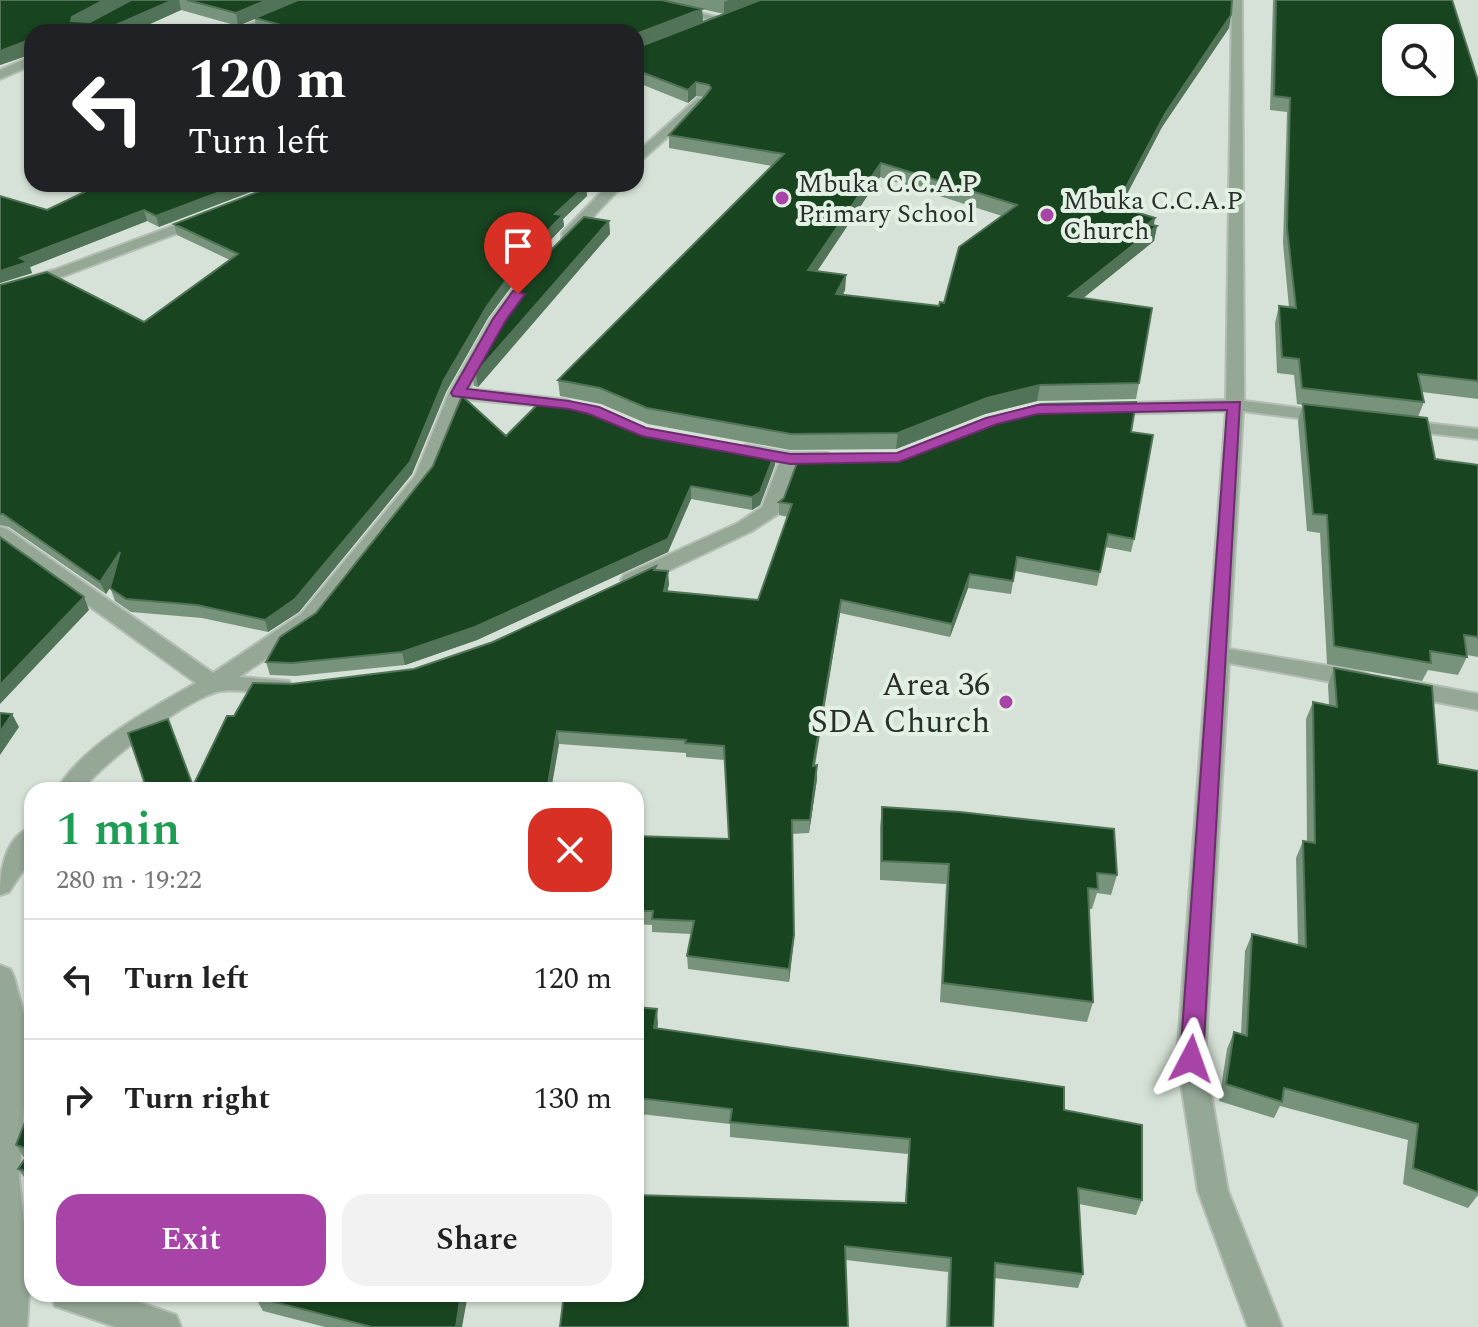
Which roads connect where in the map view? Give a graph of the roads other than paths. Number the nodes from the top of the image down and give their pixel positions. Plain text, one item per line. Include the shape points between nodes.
1 (316, 0) edge
2 (626, 0) edge
3 (1237, 0) edge
4 (738, 15) edge
5 (724, 20) junction
6 (257, 24) edge
7 (694, 32) edge
8 (24, 64) edge
9 (0, 77) edge
10 (24, 77) edge
11 (702, 101) edge
12 (644, 152) edge
13 (609, 192) edge
14 (220, 212) edge
15 (0, 291) edge
16 (458, 393) junction
17 (1235, 405) junction
18 (581, 408) edge
19 (1081, 409) edge
20 (1356, 420) edge
21 (1387, 423) edge
22 (1478, 434) edge
23 (731, 448) edge
24 (852, 458) edge
25 (790, 459) junction
26 (0, 533) edge
27 (616, 587) edge
28 (1218, 654) junction
29 (213, 684) junction
30 (296, 687) edge
31 (1478, 702) edge
32 (75, 782) edge
33 (24, 849) edge
34 (0, 885) edge
35 (0, 977) edge
36 (23, 1279) edge
37 (91, 1302) edge
38 (10, 1327) edge
39 (164, 1327) edge
40 (1265, 1327) edge

1 - 6 street
2 - 5 street
3 - 17 street
4 - 5 street
5 - 7 street
8 - 9 street
9 - 10 street
11 - 12 street
13 - 16 street via 551,253 499,319
14 - 15 street
16 - 18 street
16 - 29 street via 424,477 309,619
17 - 19 street
17 - 20 street
17 - 28 street
21 - 22 street
23 - 25 street
24 - 25 street
25 - 27 street via 771,510
26 - 29 street
28 - 31 street
28 - 40 street via 1191,1059 1213,1191
29 - 30 street
29 - 32 street via 146,721
33 - 34 street
35 - 36 street via 15,1033 4,1179
36 - 38 street
37 - 39 street

